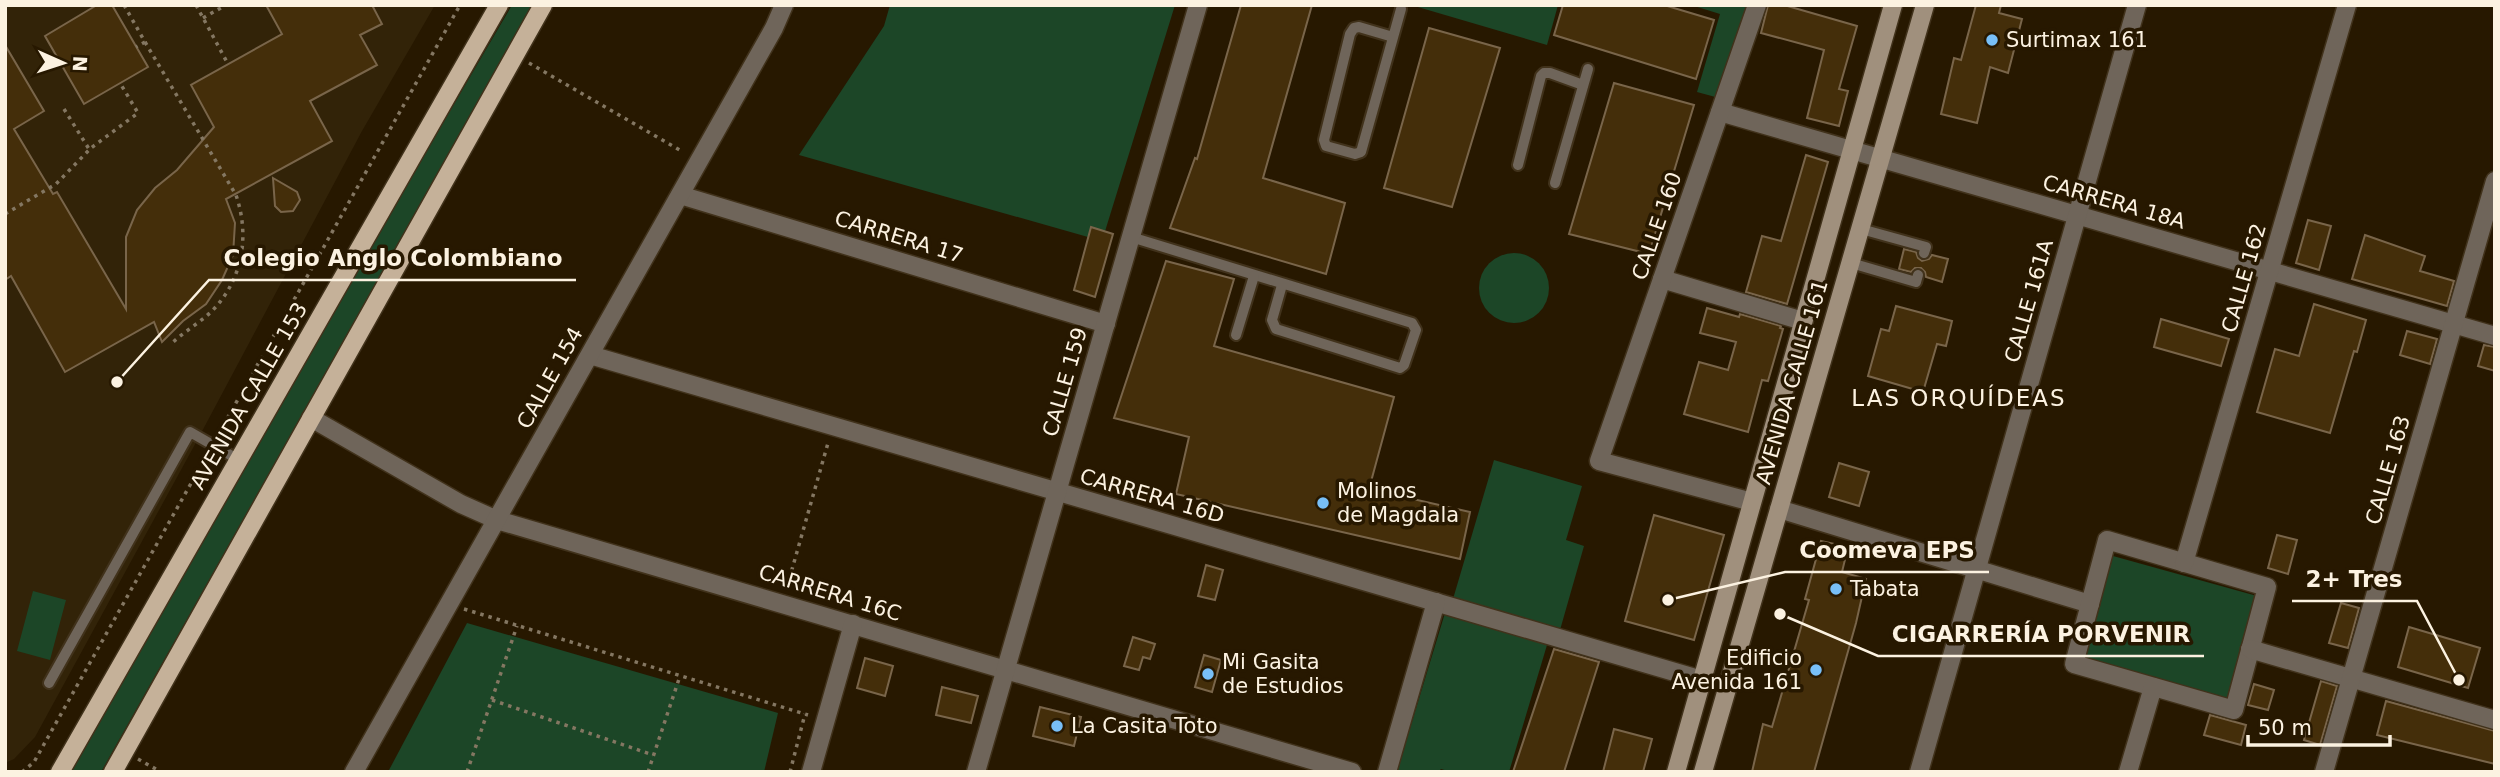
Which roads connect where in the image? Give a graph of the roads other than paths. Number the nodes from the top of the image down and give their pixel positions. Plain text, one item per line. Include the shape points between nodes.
1 (499, 5) edge
2 (542, 5) edge
3 (784, 5) edge
4 (1198, 5) edge
5 (1757, 5) edge
6 (2137, 5) edge
7 (2347, 5) edge
8 (1892, 6) edge
9 (1401, 9) dead end
10 (1924, 10) edge
11 (1393, 37) junction
12 (1588, 69) dead end
13 (1583, 85) junction
14 (1720, 112) junction
15 (1852, 150) junction
16 (1881, 159) junction
17 (1518, 164) dead end
18 (2495, 181) edge
19 (1555, 183) dead end
20 (680, 195) junction
21 (2077, 216) junction
22 (1861, 229) junction
23 (1131, 237) junction
24 (1924, 253) dead end
25 (1850, 263) junction
26 (2269, 271) junction
27 (1918, 275) dead end
28 (1254, 276) junction
29 (1662, 279) junction
30 (1282, 285) junction
31 (1803, 321) junction
32 (1106, 324) junction
33 (2453, 324) junction
34 (1236, 335) dead end
35 (2495, 336) edge
36 (590, 355) junction
37 (311, 418) junction
38 (239, 460) junction
39 (1057, 492) junction
40 (1752, 502) junction
41 (1779, 509) junction
42 (496, 520) junction
43 (2184, 563) junction
44 (1976, 569) junction
45 (1436, 602) junction
46 (2090, 604) junction
47 (852, 624) junction
48 (2250, 649) junction
49 (1005, 670) junction
50 (2351, 678) junction
51 (1702, 680) junction
52 (49, 683) dead end
53 (2153, 687) junction
54 (2495, 720) edge
55 (60, 772) edge
56 (113, 772) edge
57 (355, 772) edge
58 (811, 772) edge
59 (976, 772) edge
60 (1352, 772) edge
61 (1387, 772) edge
62 (1676, 772) edge
63 (1703, 772) edge
64 (1919, 772) edge
65 (2128, 772) edge
66 (2325, 772) edge

1 - 38 main road, AVENIDA CALLE 153
2 - 37 main road
3 - 20 street, CALLE 154
4 - 23 street, CALLE 159
5 - 14 street, CALLE 160
6 - 21 street, CALLE 161A
7 - 26 street, CALLE 162
8 - 10 main road
8 - 15 main road, AVENIDA CALLE 161
9 - 11 lane
10 - 16 main road, AVENIDA CALLE 161
11 - 11 lane via 1359,27 1350,34 1326,146 1361,152
12 - 13 lane
13 - 17 lane via 1550,73 1541,76
13 - 19 lane
14 - 15 street, CARRERA 18A
14 - 29 street, CALLE 160
15 - 16 street, CARRERA 18A
15 - 31 main road, AVENIDA CALLE 161
16 - 21 street, CARRERA 18A
16 - 22 main road, AVENIDA CALLE 161
18 - 33 street, CALLE 163
20 - 32 street, CARRERA 17
20 - 36 street, CALLE 154
21 - 26 street, CARRERA 18A
21 - 44 street, CALLE 161A
22 - 24 lane via 1926,247
22 - 25 main road, AVENIDA CALLE 161
23 - 28 lane
23 - 32 street, CALLE 159
25 - 27 lane via 1916,282
25 - 41 main road, AVENIDA CALLE 161
26 - 33 street, CARRERA 18A
26 - 43 street, CALLE 162
28 - 30 lane
28 - 34 lane
29 - 31 street
29 - 40 street, CALLE 160 via 1599,461
30 - 30 lane via 1272,320 1276,329 1399,368 1404,365 1416,330 1412,323
31 - 40 main road, AVENIDA CALLE 161
32 - 39 street, CALLE 159
33 - 35 street, CARRERA 18A
33 - 50 street, CALLE 163
36 - 39 street, CARRERA 16D
36 - 42 street, CALLE 154
37 - 42 street, CARRERA 16C
37 - 56 main road
38 - 52 lane via 190,432
38 - 55 main road, AVENIDA CALLE 153
39 - 45 street, CARRERA 16D
39 - 49 street, CALLE 159
40 - 51 main road, AVENIDA CALLE 161
41 - 44 street
41 - 63 main road, AVENIDA CALLE 161
42 - 47 street, CARRERA 16C
42 - 57 street, CALLE 154
43 - 46 street via 2107,540
43 - 48 street via 2267,587
44 - 46 street
44 - 64 street, CALLE 161A
45 - 51 street, CARRERA 16D
45 - 61 street
46 - 53 street via 2074,664
47 - 49 street, CARRERA 16C
47 - 58 street
48 - 50 street
48 - 53 street via 2234,710
49 - 59 street, CALLE 159
49 - 60 street, CARRERA 16C
50 - 54 street
50 - 66 street, CALLE 163
51 - 62 main road, AVENIDA CALLE 161
53 - 65 street

